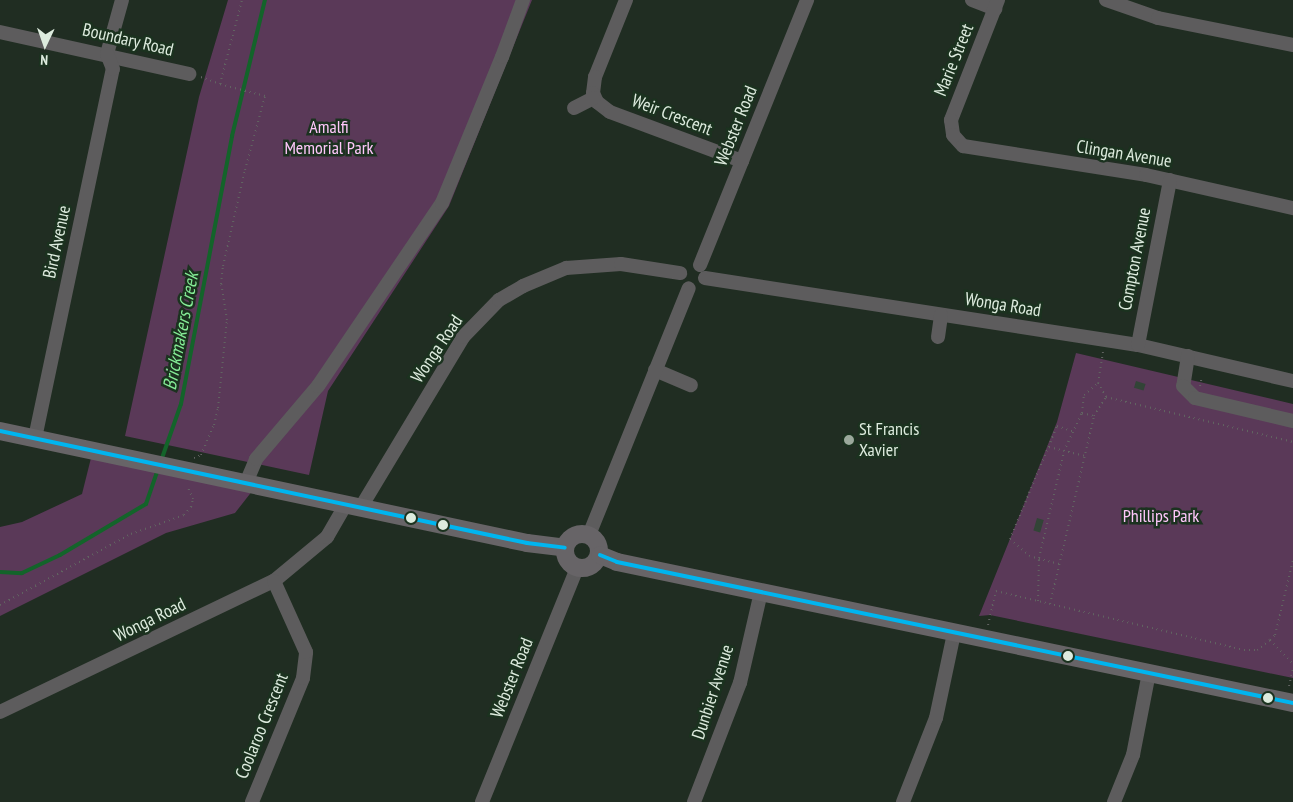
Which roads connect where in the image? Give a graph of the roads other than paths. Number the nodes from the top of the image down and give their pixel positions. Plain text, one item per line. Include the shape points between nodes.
1 (122, 0) edge
2 (523, 0) edge
3 (626, 0) edge
4 (807, 0) edge
5 (972, 0) edge
6 (1106, 0) edge
7 (997, 5) edge
8 (0, 32) edge
9 (1293, 45) edge
10 (107, 54) junction
11 (189, 74) road end
12 (594, 98) junction
13 (574, 108) dead end
14 (953, 135) joint
15 (742, 161) junction
16 (1170, 180) junction
17 (1293, 208) edge
18 (703, 272) junction
19 (680, 273) junction
20 (689, 288) junction
21 (942, 315) junction
22 (938, 337) dead end
23 (1138, 345) junction
24 (1188, 356) junction
25 (655, 370) junction
26 (1293, 381) edge
27 (691, 385) dead end
28 (1293, 421) edge
29 (0, 431) edge
30 (35, 438) junction
31 (246, 483) junction
32 (354, 506) junction
33 (589, 534) junction
34 (565, 548) junction
35 (600, 555) junction
36 (577, 568) junction
37 (274, 581) junction
38 (761, 592) junction
39 (954, 633) junction
40 (1149, 673) junction
41 (1291, 696) edge
42 (0, 712) edge
43 (252, 802) edge
44 (482, 802) edge
45 (694, 802) edge
46 (903, 802) edge
47 (1114, 802) edge

1 - 10 street
2 - 31 street via 442,203 318,386 256,458
3 - 12 street via 595,77
4 - 15 street, Webster Road
5 - 7 street
6 - 9 street via 1158,18
7 - 14 street, Marie Street via 952,118
8 - 10 street, Boundary Road
10 - 11 street, Boundary Road
10 - 30 street, Bird Avenue via 113,69
12 - 13 street
12 - 15 street, Weir Crescent via 610,112
14 - 16 street, Clingan Avenue via 963,146 972,149
15 - 18 street, Webster Road
16 - 17 street, Clingan Avenue
16 - 23 street, Compton Avenue
18 - 19 street via 688,264
18 - 20 street via 701,286
18 - 21 street, Wonga Road
19 - 20 street via 681,281
19 - 32 street, Wonga Road via 622,264 566,268 499,300 463,338
20 - 25 street
21 - 22 street
21 - 23 street, Wonga Road
23 - 24 street, Wonga Road
24 - 26 street, Wonga Road
24 - 28 street via 1183,386 1195,398
25 - 27 street
25 - 33 street
29 - 30 main road
30 - 31 main road via 135,459 183,475
31 - 32 main road
32 - 34 main road via 527,543
32 - 37 street, Wonga Road via 327,537
33 - 34 main road via 577,534
33 - 35 main road via 598,543
34 - 36 main road via 567,560
35 - 36 main road via 589,567
35 - 38 main road via 617,562
36 - 44 street, Webster Road
37 - 42 street, Wonga Road
37 - 43 street, Coolaroo Crescent via 306,652 303,678
38 - 39 main road
38 - 45 street, Dunbier Avenue via 740,683
39 - 40 main road
39 - 46 street via 936,718
40 - 41 main road
40 - 47 street via 1132,755

